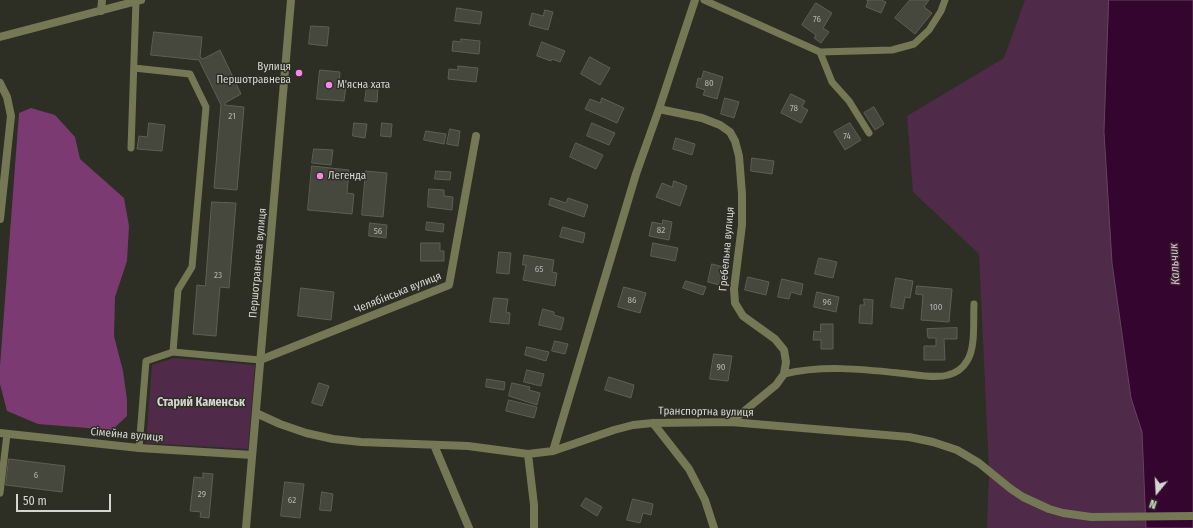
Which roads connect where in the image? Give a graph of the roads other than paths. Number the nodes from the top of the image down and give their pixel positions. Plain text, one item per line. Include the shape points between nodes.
1 (102, 0) edge
2 (291, 0) edge
3 (695, 0) edge
4 (704, 0) edge
5 (945, 0) edge
6 (139, 1) edge
7 (101, 11) junction
8 (0, 37) edge
9 (820, 52) junction
10 (134, 68) junction
11 (0, 83) edge
12 (659, 109) junction
13 (869, 133) dead end
14 (476, 136) dead end
15 (131, 148) dead end
16 (0, 219) edge
17 (974, 304) dead end
18 (173, 352) junction
19 (260, 360) junction
20 (784, 374) junction
21 (256, 413) junction
22 (731, 422) junction
23 (653, 423) junction
24 (3, 434) edge
25 (434, 445) junction
26 (139, 448) junction
27 (553, 451) junction
28 (528, 454) junction
29 (252, 455) junction
30 (0, 492) edge
31 (1193, 516) edge
32 (246, 528) edge
33 (469, 528) edge
34 (534, 528) edge
35 (714, 528) edge

1 - 7 street
2 - 19 street, Першотравнева вулиця
3 - 12 street
4 - 9 lane
5 - 9 lane via 929,30 914,44 892,50
6 - 7 street
6 - 10 lane
7 - 8 street
9 - 13 lane via 832,82 849,101
10 - 15 lane
10 - 18 lane via 190,74 206,107 192,267 178,290
11 - 16 street via 7,97 11,116
12 - 20 street, Гребельна вулиця via 702,118 720,125 730,132 736,141 742,194 742,225 734,289 735,303 743,316 774,339 784,350
12 - 27 street via 636,174
14 - 19 street, Челябінська вулиця via 449,285
17 - 20 lane via 972,344 968,361 959,370 947,375 822,368
18 - 19 lane
18 - 26 lane via 146,361
19 - 21 street, Першотравнева вулиця
20 - 22 street via 776,385
21 - 25 street, Транспортна вулиця via 306,433 333,439
21 - 29 street, Першотравнева вулиця
22 - 23 street, Транспортна вулиця
22 - 31 street, Транспортна вулиця via 909,437 934,442 968,456 1011,489 1036,504 1077,516
23 - 27 street, Транспортна вулиця via 614,430
23 - 35 street via 689,469 705,500
24 - 26 street, Сімейна вулиця
24 - 30 lane
25 - 28 street, Транспортна вулиця via 468,446
25 - 33 street
26 - 29 street, Сімейна вулиця
27 - 28 street, Транспортна вулиця
28 - 34 street
29 - 32 street, Першотравнева вулиця

